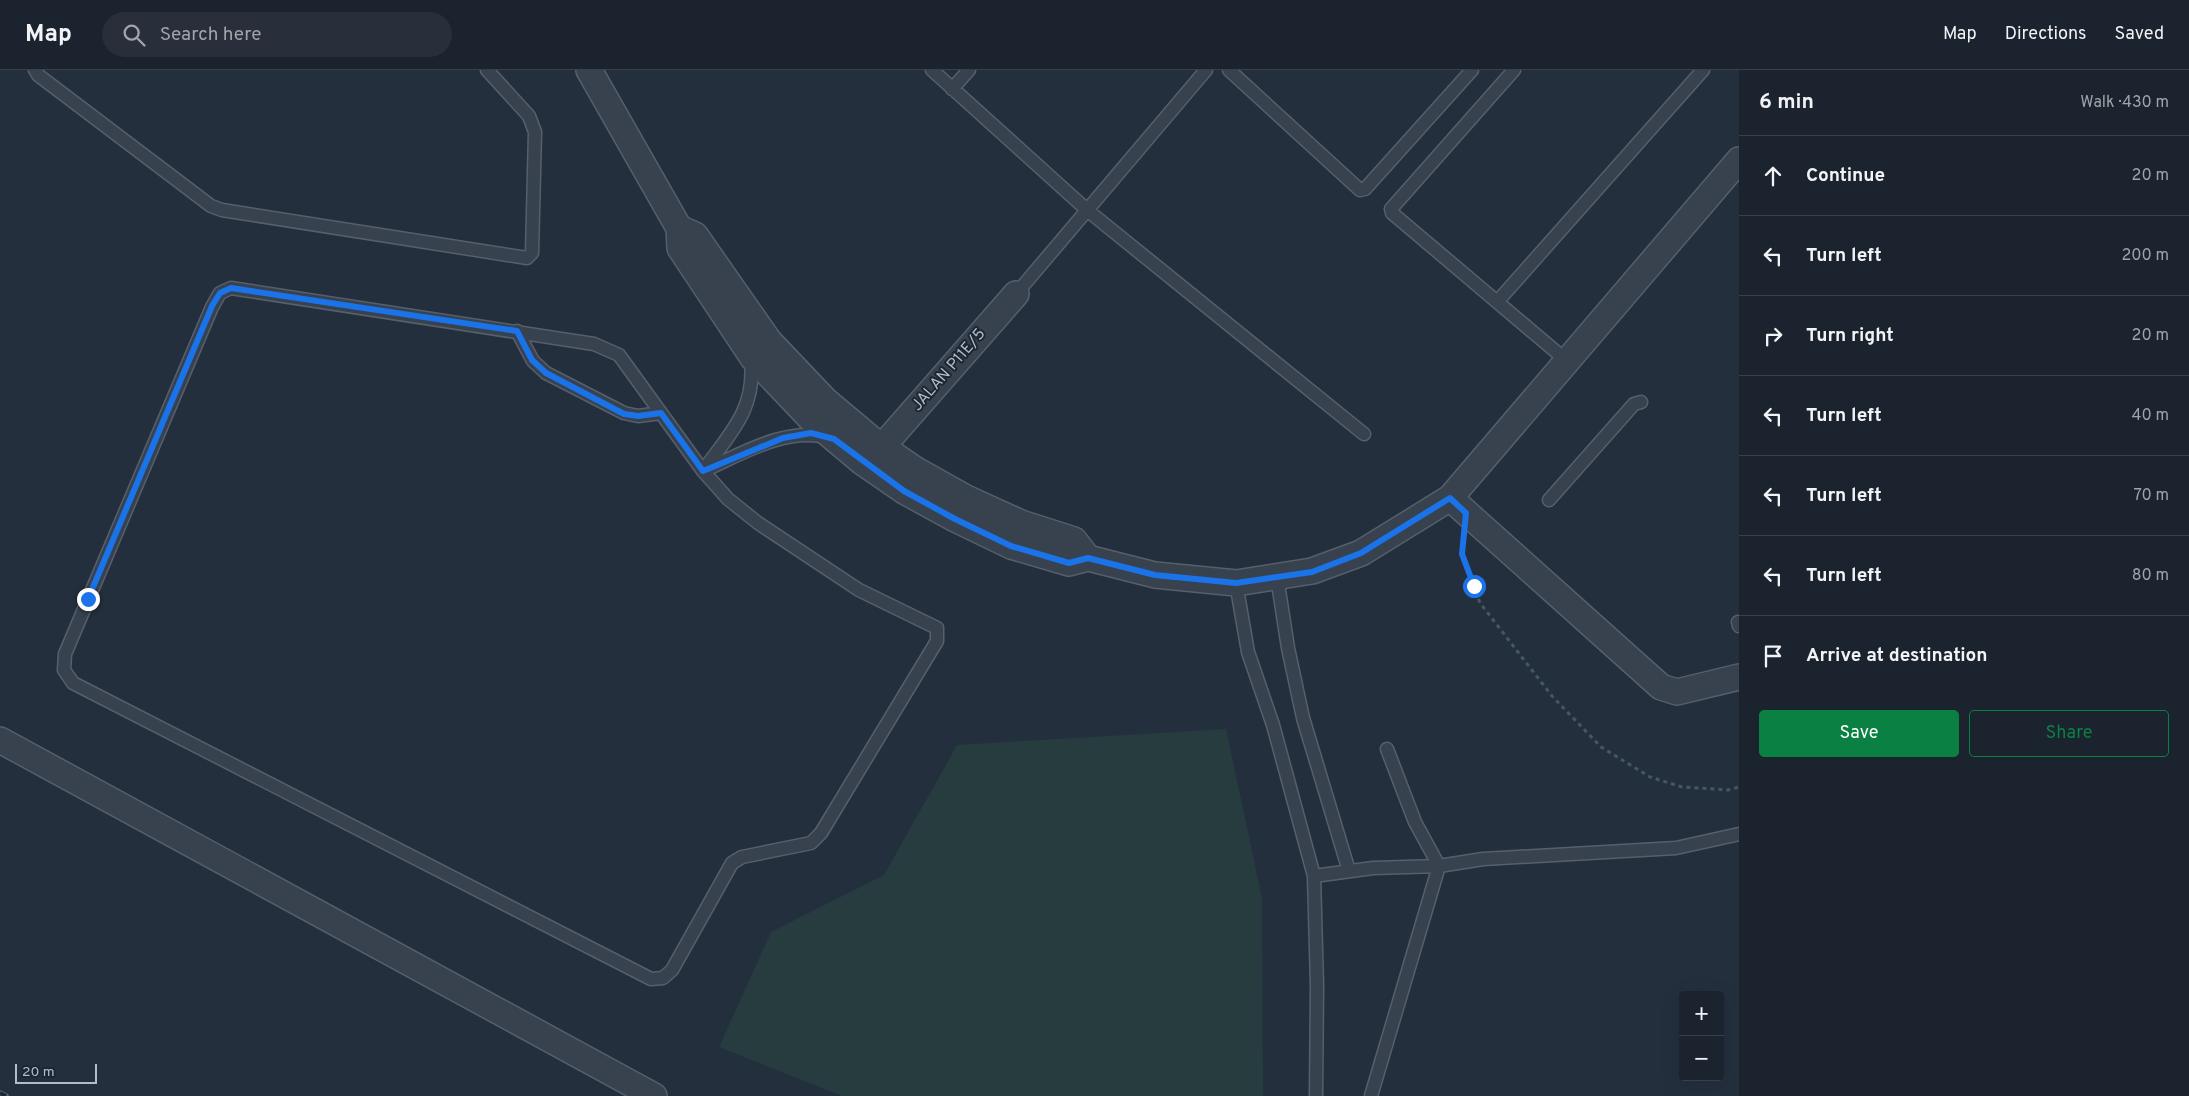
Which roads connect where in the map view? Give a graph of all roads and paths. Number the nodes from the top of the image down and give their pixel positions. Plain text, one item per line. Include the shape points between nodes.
1 (35, 70) edge
2 (487, 70) edge
3 (589, 70) edge
4 (932, 70) edge
5 (969, 70) edge
6 (1206, 70) edge
7 (1229, 70) edge
8 (1472, 70) edge
9 (1514, 70) edge
10 (1704, 70) edge
11 (952, 89) junction
12 (1739, 160) edge
13 (1087, 210) junction
14 (679, 228) junction
15 (1016, 294) joint
16 (1497, 302) junction
17 (517, 331) junction
18 (750, 354) junction
19 (1566, 361) junction
20 (1641, 402) dead end
21 (661, 413) junction
22 (1364, 434) dead end
23 (834, 439) junction
24 (882, 447) junction
25 (703, 471) junction
26 (1549, 500) dead end
27 (1458, 506) junction
28 (1088, 558) junction
29 (1277, 577) junction
30 (1236, 583) junction
31 (1739, 677) edge
32 (0, 740) edge
33 (1388, 749) dead end
34 (1739, 787) edge
35 (1739, 834) edge
36 (1439, 866) junction
37 (1349, 871) junction
38 (1314, 876) junction
39 (654, 1096) edge
40 (1316, 1096) edge
41 (1371, 1096) edge

1 - 2 lane via 203,200 222,210 527,258 532,253 535,132 529,116
3 - 14 street
4 - 11 lane
5 - 11 lane
6 - 13 lane
7 - 8 lane via 1360,190 1365,189
9 - 16 lane via 1391,209 1395,216
10 - 16 lane
11 - 13 lane
12 - 19 street
13 - 15 lane
13 - 22 lane
14 - 18 street via 680,248
14 - 24 street via 695,235 769,341 826,400
15 - 24 street, JALAN P11E/5
16 - 19 lane
17 - 21 lane via 532,360 546,373 624,414
17 - 21 lane via 594,344 619,354
17 - 25 lane via 231,288 220,293 65,654 64,670 73,683 651,979 663,978 672,970 732,863 742,857 811,843 821,832 937,641 937,628 860,590 794,548 728,499
18 - 23 street
18 - 25 lane via 753,377 749,402
19 - 27 street
20 - 26 lane via 1634,404
21 - 25 lane
23 - 25 lane via 811,433 783,438
23 - 28 street via 904,491 1003,542 1069,563
24 - 28 street via 966,498 1021,523 1074,540
27 - 29 street via 1361,553 1312,572
27 - 31 street via 1661,687 1677,692
27 - 34 path via 1462,554 1480,603 1552,696 1601,747 1650,777 1682,787 1728,790
28 - 30 street via 1155,575
29 - 30 street
29 - 37 lane via 1303,718
30 - 38 lane via 1248,652
32 - 39 street
33 - 36 lane via 1415,822
35 - 36 lane via 1676,848 1484,859
36 - 37 lane
36 - 41 lane
37 - 38 lane
38 - 40 lane

